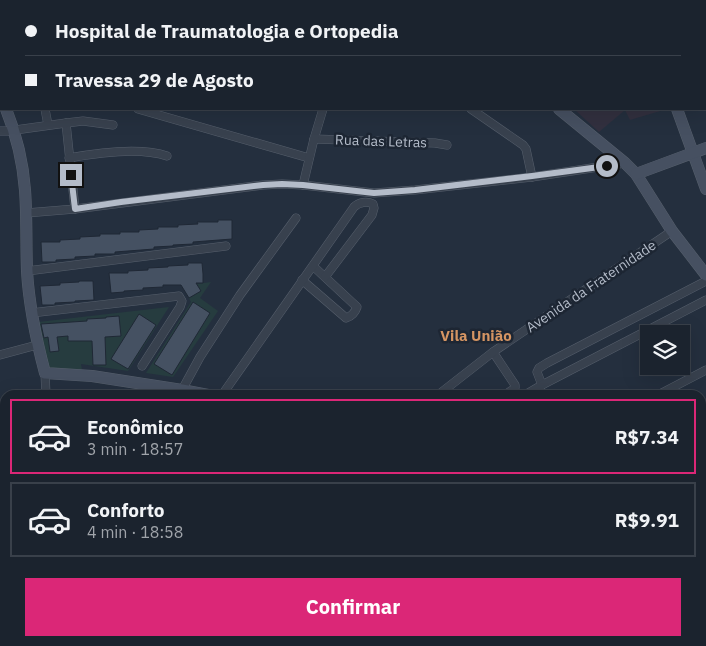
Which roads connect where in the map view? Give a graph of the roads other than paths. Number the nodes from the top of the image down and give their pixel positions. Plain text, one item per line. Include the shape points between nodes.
1 (6, 110) edge
2 (45, 110) edge
3 (141, 110) edge
4 (323, 110) edge
5 (472, 110) edge
6 (563, 110) edge
7 (677, 110) edge
8 (66, 122) junction
9 (48, 125) junction
10 (113, 125) dead end
11 (13, 130) junction
12 (0, 131) edge
13 (314, 139) junction
14 (447, 145) dead end
15 (706, 148) edge
16 (693, 152) junction
17 (167, 156) dead end
18 (69, 158) junction
19 (309, 158) junction
20 (626, 163) junction
21 (636, 174) junction
22 (532, 176) junction
23 (303, 185) junction
24 (706, 189) edge
25 (75, 209) junction
26 (26, 213) junction
27 (296, 218) dead end
28 (672, 231) junction
29 (226, 246) dead end
30 (313, 266) junction
31 (27, 271) junction
32 (706, 275) edge
33 (325, 277) junction
34 (302, 280) junction
35 (706, 280) edge
36 (706, 300) edge
37 (31, 313) junction
38 (37, 345) junction
39 (493, 352) junction
40 (0, 355) edge
41 (142, 366) dead end
42 (706, 371) edge
43 (45, 372) junction
44 (542, 384) junction
45 (46, 390) edge
46 (182, 390) joint
47 (225, 390) edge
48 (444, 390) edge
49 (512, 390) edge
50 (533, 390) edge
51 (668, 390) edge

1 - 11 street
2 - 9 street
3 - 19 street
4 - 13 street
5 - 22 street via 523,145
6 - 20 street
7 - 16 street
8 - 9 street
8 - 10 street
8 - 18 street
9 - 11 street
11 - 12 street
11 - 26 street via 23,174
13 - 14 street, Rua das Letras
13 - 19 street
15 - 16 street
16 - 21 street
16 - 24 street
17 - 18 street via 131,152
18 - 25 street
19 - 23 street
20 - 21 street
20 - 22 street
21 - 28 street
22 - 23 street via 374,193
23 - 25 street via 263,185
25 - 26 street
26 - 31 street
27 - 46 street via 240,295
28 - 32 street
28 - 39 street, Avenida da Fraternidade
29 - 31 street
30 - 33 street
30 - 33 street via 354,206 364,202 373,204 372,215
30 - 34 street
31 - 37 street
33 - 34 street via 358,307 352,316 346,318
34 - 47 street
35 - 44 street via 546,362 537,372
36 - 44 street
37 - 38 street
37 - 41 street via 179,296 182,301 180,307
38 - 40 street
38 - 43 street
39 - 48 street, Avenida da Fraternidade
39 - 49 street via 515,385
42 - 51 street
43 - 45 street
43 - 46 street
44 - 50 street

